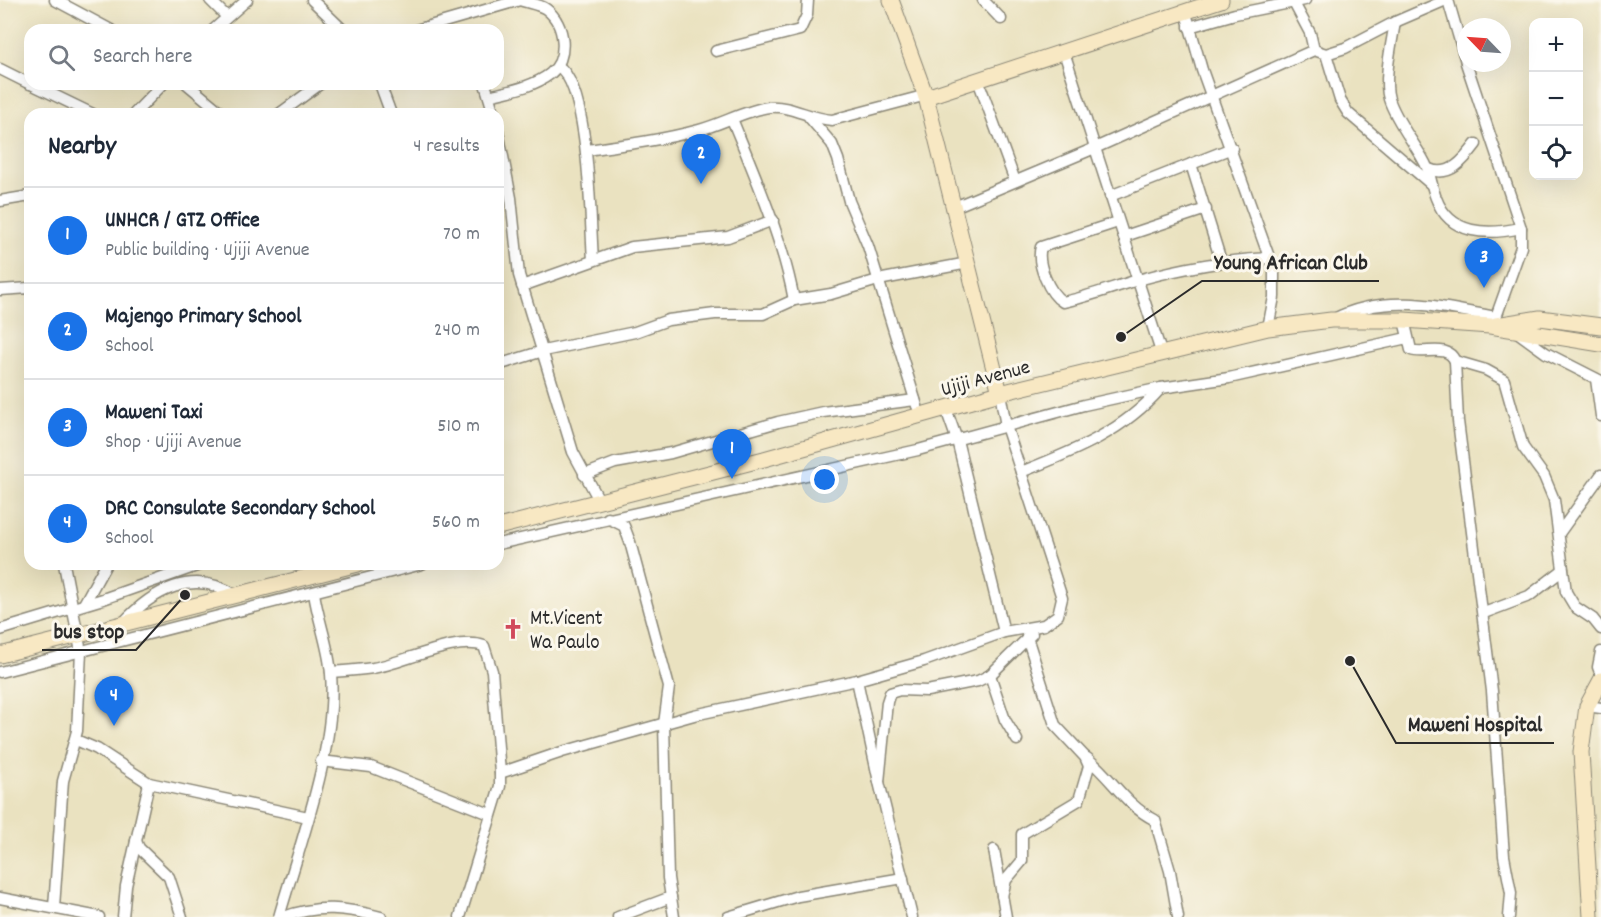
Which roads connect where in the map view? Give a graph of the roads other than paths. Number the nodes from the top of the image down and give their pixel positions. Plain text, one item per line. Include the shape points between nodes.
1 (55, 0) edge
2 (210, 0) edge
3 (221, 0) edge
4 (247, 0) edge
5 (312, 0) edge
6 (520, 0) edge
7 (808, 0) edge
8 (891, 0) edge
9 (983, 0) edge
10 (1221, 0) edge
11 (1447, 0) edge
12 (1300, 2) edge
13 (224, 14) junction
14 (464, 18) junction
15 (1002, 19) dead end
16 (1188, 20) junction
17 (1395, 22) junction
18 (100, 24) edge
19 (217, 24) edge
20 (337, 24) edge
21 (440, 24) edge
22 (466, 24) edge
23 (1457, 33) edge
24 (1314, 50) junction
25 (716, 51) dead end
26 (1064, 52) junction
27 (1326, 54) junction
28 (558, 66) junction
29 (0, 69) edge
30 (1469, 72) edge
31 (978, 80) junction
32 (24, 81) edge
33 (43, 90) edge
34 (157, 90) edge
35 (194, 90) edge
36 (312, 90) edge
37 (382, 90) edge
38 (487, 90) edge
39 (1212, 95) junction
40 (489, 96) junction
41 (925, 96) junction
42 (80, 108) edge
43 (140, 108) edge
44 (216, 108) edge
45 (287, 108) edge
46 (389, 108) edge
47 (492, 108) edge
48 (808, 117) junction
49 (732, 119) junction
50 (1476, 144) dead end
51 (1095, 148) junction
52 (1232, 148) junction
53 (586, 150) junction
54 (504, 159) edge
55 (1191, 164) junction
56 (1429, 169) junction
57 (1015, 181) junction
58 (1433, 186) junction
59 (1110, 195) junction
60 (24, 197) edge
61 (0, 201) edge
62 (952, 208) junction
63 (1206, 209) junction
64 (773, 220) junction
65 (1118, 222) junction
66 (1521, 228) junction
67 (1125, 236) junction
68 (1270, 258) junction
69 (593, 260) junction
70 (1221, 261) junction
71 (968, 263) junction
72 (878, 279) junction
73 (1138, 280) junction
74 (522, 286) junction
75 (0, 290) edge
76 (24, 292) edge
77 (794, 300) junction
78 (1331, 320) junction
79 (1404, 320) junction
80 (1493, 322) junction
81 (1601, 326) edge
82 (1268, 328) junction
83 (1517, 332) junction
84 (1407, 338) junction
85 (1601, 344) edge
86 (543, 351) junction
87 (1161, 352) junction
88 (1455, 362) junction
89 (504, 363) edge
90 (1599, 380) edge
91 (1161, 388) junction
92 (1000, 393) junction
93 (917, 408) junction
94 (946, 409) junction
95 (1601, 416) edge
96 (1006, 426) junction
97 (957, 440) junction
98 (1022, 472) junction
99 (584, 475) junction
100 (1601, 475) edge
101 (599, 500) junction
102 (608, 518) junction
103 (504, 525) edge
104 (1560, 532) junction
105 (504, 543) edge
106 (65, 570) edge
107 (103, 570) edge
108 (184, 570) edge
109 (324, 570) edge
110 (399, 570) edge
111 (1563, 570) junction
112 (314, 592) junction
113 (237, 596) junction
114 (84, 604) junction
115 (72, 608) junction
116 (1484, 613) junction
117 (122, 624) junction
118 (1044, 625) junction
119 (1601, 629) edge
120 (0, 630) edge
121 (1004, 632) junction
122 (76, 635) junction
123 (1027, 637) junction
124 (81, 652) junction
125 (1601, 652) edge
126 (0, 655) edge
127 (0, 672) edge
128 (331, 672) junction
129 (990, 675) junction
130 (1601, 675) edge
131 (857, 680) junction
132 (1601, 680) edge
133 (1594, 707) edge
134 (664, 724) junction
135 (76, 740) junction
136 (1017, 740) dead end
137 (1085, 757) junction
138 (321, 761) junction
139 (500, 773) junction
140 (879, 782) junction
141 (150, 783) junction
142 (490, 814) junction
143 (308, 817) junction
144 (136, 841) junction
145 (994, 850) dead end
146 (903, 878) junction
147 (1594, 886) edge
148 (1002, 896) junction
149 (671, 897) junction
150 (0, 898) edge
151 (54, 907) junction
152 (99, 917) edge
153 (123, 917) edge
154 (182, 917) edge
155 (279, 917) edge
156 (284, 917) edge
157 (381, 917) edge
158 (461, 917) edge
159 (618, 917) edge
160 (675, 917) edge
161 (728, 917) edge
162 (912, 917) edge
163 (1006, 917) edge
164 (1178, 917) edge
165 (1509, 917) edge
166 (1591, 917) edge

1 - 18 street
2 - 13 street
3 - 13 street
4 - 13 street
5 - 20 street
6 - 14 street
6 - 28 street via 546,9 555,20 563,44
7 - 25 street via 800,30
8 - 41 street
9 - 15 street
10 - 16 street
11 - 17 street
11 - 23 street
12 - 16 street
12 - 24 street
13 - 19 street
14 - 21 street
14 - 22 street
16 - 26 street
16 - 39 street
17 - 27 street
17 - 56 street via 1388,96
24 - 27 street
24 - 39 street
26 - 31 street
26 - 51 street
27 - 58 street via 1348,113
28 - 40 street via 525,87
28 - 53 street via 570,77
29 - 32 street
30 - 66 street
31 - 41 street
31 - 57 street
33 - 42 street
34 - 43 street
35 - 44 street
36 - 45 street
37 - 46 street
38 - 40 street
39 - 51 street
39 - 52 street
40 - 47 street
41 - 48 street via 831,120
41 - 62 street
48 - 49 street via 782,107 768,107
48 - 72 street via 835,152
49 - 53 street via 646,142
49 - 64 street
50 - 56 street via 1463,161 1449,170 1439,173
51 - 57 street
51 - 59 street
52 - 55 street
52 - 68 street
53 - 69 street
54 - 74 street via 514,251
55 - 59 street
55 - 63 street
56 - 58 street
57 - 62 street
58 - 66 street via 1443,213 1459,226 1485,232
59 - 65 street
60 - 61 street
62 - 71 street
63 - 67 street
63 - 70 street
64 - 69 street via 728,237 632,247
64 - 77 street
65 - 67 street
65 - 73 street via 1045,244 1039,251 1042,267 1055,298 1063,302
66 - 80 street via 1521,247
67 - 73 street
68 - 70 street
68 - 82 street via 1275,282
69 - 74 street
70 - 73 street
71 - 72 street
71 - 92 street
72 - 77 street via 831,294
72 - 93 street
73 - 87 street
74 - 86 street
75 - 76 street
77 - 86 street via 763,314 715,314 668,320 635,332
78 - 79 street, Ujiji Avenue
78 - 80 street via 1375,305 1411,302
78 - 82 street, Ujiji Avenue
79 - 80 street, Ujiji Avenue
79 - 84 street
80 - 81 street, Ujiji Avenue via 1540,318
80 - 83 street, Ujiji Avenue
82 - 87 street, Ujiji Avenue
83 - 85 street, Ujiji Avenue
83 - 90 street via 1546,353
84 - 88 street via 1413,351 1445,352
84 - 91 street via 1229,378
86 - 89 street
86 - 99 street via 563,423
87 - 92 street, Ujiji Avenue
88 - 104 street via 1491,371 1504,380 1515,426 1528,456 1548,485
88 - 116 street via 1458,421
90 - 95 street
91 - 96 street
91 - 98 street via 1138,412 1100,439
92 - 94 street, Ujiji Avenue
92 - 96 street
93 - 94 street, Ujiji Avenue
93 - 99 street via 823,412
93 - 101 street, Ujiji Avenue via 774,456
94 - 97 street
96 - 97 street
96 - 98 street
97 - 102 street via 744,491
97 - 121 street
98 - 118 street via 1062,598 1059,615
99 - 101 street
100 - 104 street
101 - 103 street, Ujiji Avenue
102 - 105 street
102 - 134 street via 624,526 661,650 669,687
104 - 111 street
106 - 115 street
107 - 114 street
108 - 114 street
109 - 113 street
110 - 112 street
111 - 116 street via 1529,596
111 - 119 street via 1571,603
112 - 124 street
112 - 128 street
113 - 117 street
113 - 117 street via 211,586 171,586 144,601
114 - 115 street
115 - 120 street
115 - 122 street
116 - 165 street via 1504,856 1511,893
117 - 122 street
118 - 121 street
118 - 123 street
121 - 131 street
122 - 124 street
122 - 126 street
123 - 129 street
123 - 137 street via 1055,725
124 - 127 street
124 - 135 street
125 - 130 street
128 - 138 street via 332,701
128 - 139 street via 374,668 450,648 484,646 492,671
129 - 136 street via 1005,720
129 - 140 street via 952,687 890,693
131 - 134 street
131 - 140 street
132 - 133 street
133 - 147 street via 1581,752
134 - 139 street
134 - 149 street
135 - 141 street
135 - 151 street via 63,781
137 - 148 street via 1089,766 1079,800 1022,834 1022,861 1006,880
137 - 164 street via 1111,785 1120,789 1132,806 1155,820
138 - 142 street via 371,767
138 - 143 street
139 - 142 street via 500,786
140 - 146 street
141 - 143 street
141 - 144 street
142 - 158 street
143 - 155 street
144 - 153 street
144 - 154 street via 169,877
145 - 148 street
146 - 161 street via 798,896
146 - 162 street
147 - 166 street
148 - 163 street
149 - 159 street
149 - 160 street
150 - 151 street
151 - 152 street
156 - 157 street via 338,907

